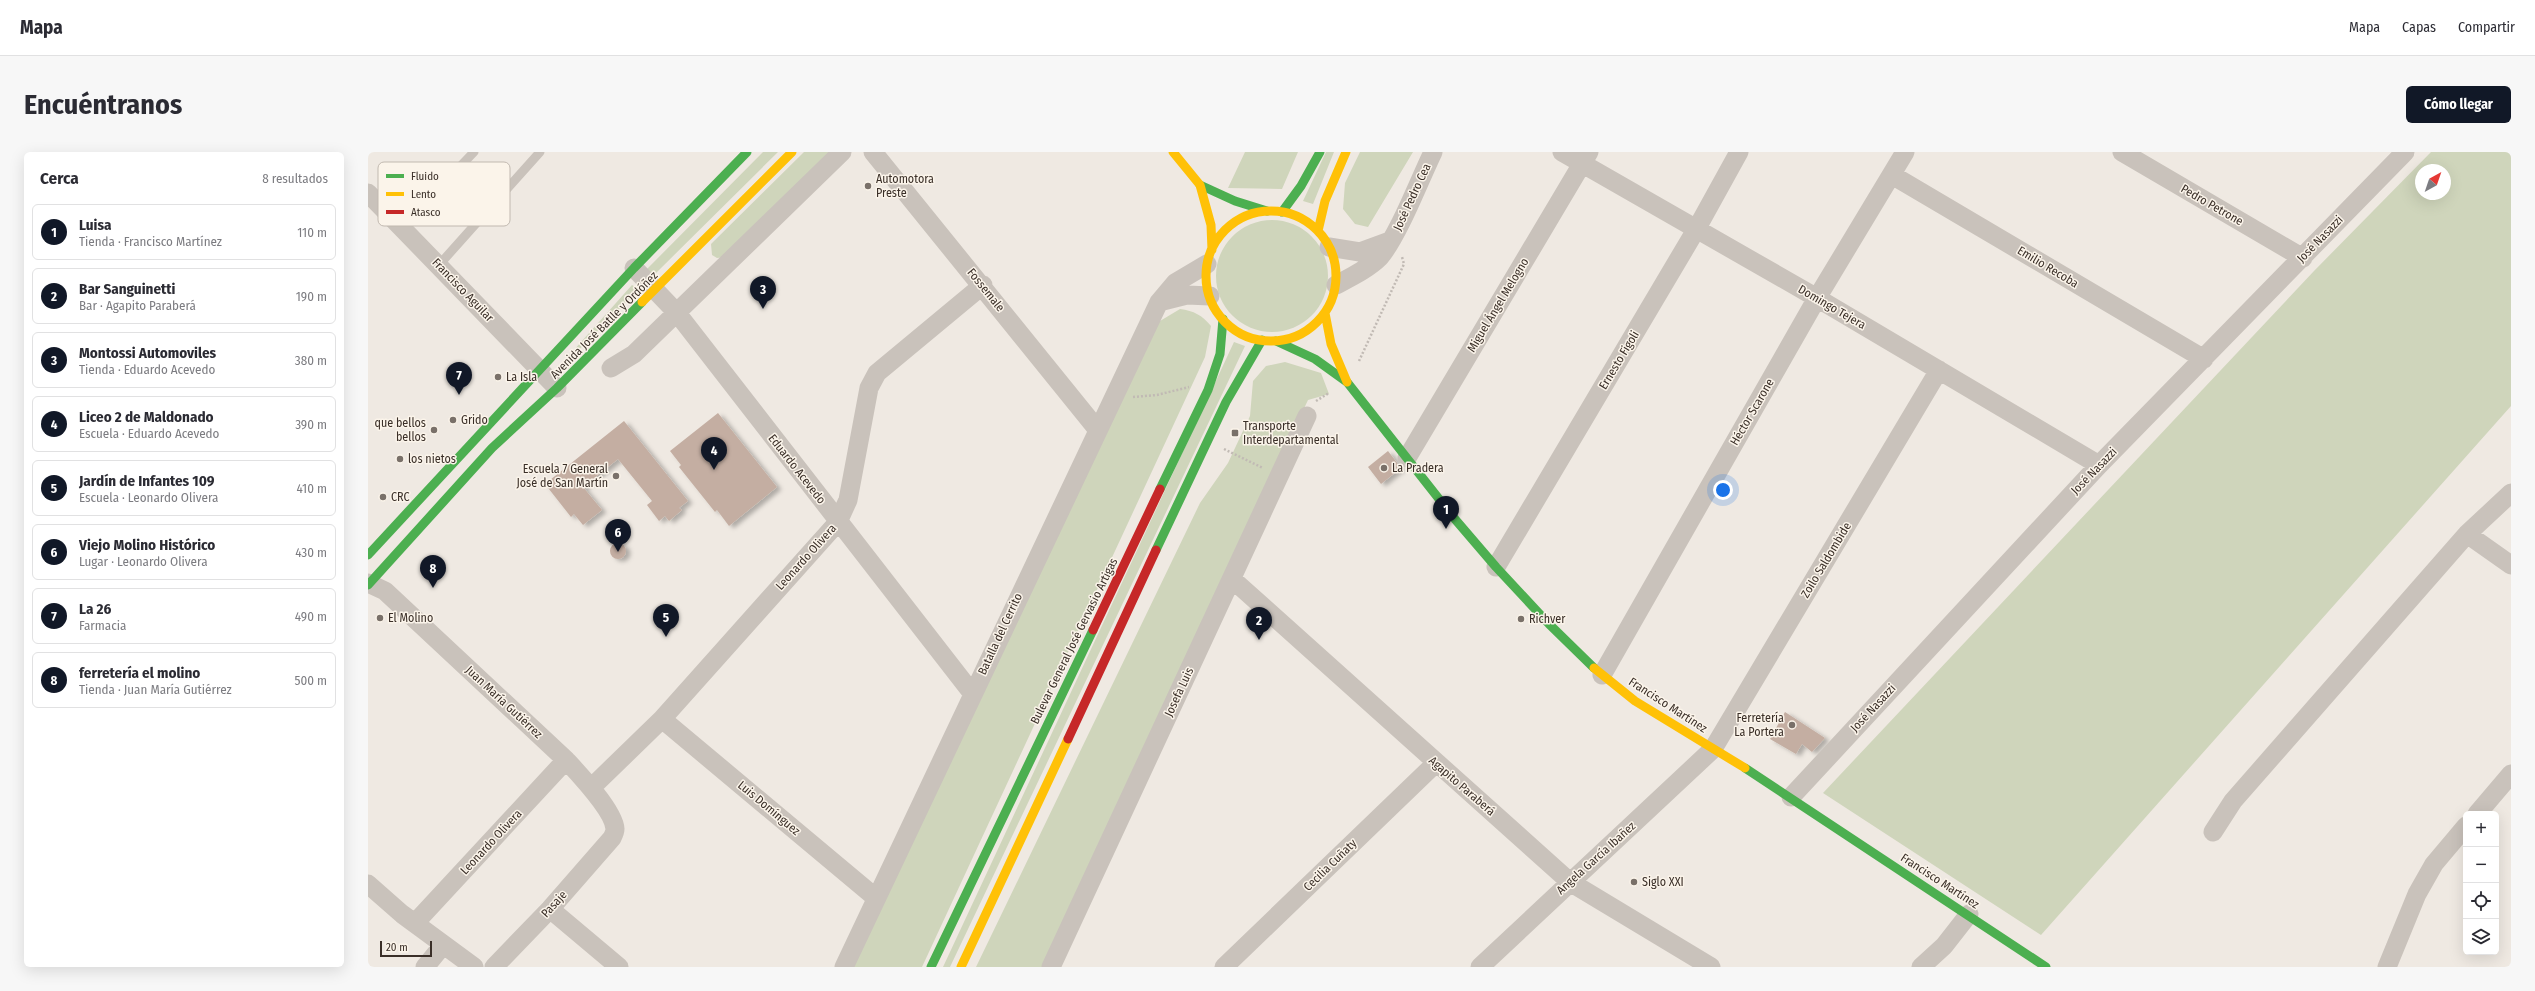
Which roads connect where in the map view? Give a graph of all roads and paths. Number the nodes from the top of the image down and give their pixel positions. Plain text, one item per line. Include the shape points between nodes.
1 (474, 152) edge
2 (540, 152) edge
3 (747, 152) edge
4 (792, 152) edge
5 (842, 152) edge
6 (873, 152) edge
7 (1173, 152) edge
8 (1320, 152) edge
9 (1346, 152) edge
10 (1433, 152) edge
11 (1562, 152) edge
12 (1739, 152) edge
13 (1905, 152) edge
14 (2122, 152) edge
15 (2400, 153) edge
16 (1586, 158) edge
17 (464, 162) edge
18 (1892, 175) junction
19 (1200, 185) junction
20 (510, 186) edge
21 (368, 193) edge
22 (378, 203) edge
23 (1267, 211) junction
24 (1282, 212) junction
25 (474, 226) edge
26 (402, 227) edge
27 (1697, 228) junction
28 (1318, 231) junction
29 (1393, 235) junction
30 (1329, 247) junction
31 (1209, 257) junction
32 (2302, 258) junction
33 (439, 265) junction
34 (634, 268) junction
35 (983, 285) junction
36 (1336, 285) junction
37 (656, 290) junction
38 (1210, 296) junction
39 (1817, 298) junction
40 (1159, 302) junction
41 (677, 313) junction
42 (1325, 313) junction
43 (1223, 319) junction
44 (1262, 340) junction
45 (1276, 341) junction
46 (2204, 359) junction
47 (611, 368) dead end
48 (540, 369) junction
49 (1940, 370) junction
50 (1211, 382) junction
51 (1347, 382) junction
52 (557, 388) junction
53 (1112, 397) junction
54 (1307, 416) joint
55 (1097, 429) junction
56 (1207, 441) junction
57 (1407, 458) junction
58 (2099, 465) junction
59 (1279, 476) junction
60 (2511, 493) edge
61 (838, 522) junction
62 (2467, 534) junction
63 (368, 555) edge
64 (2511, 565) edge
65 (1496, 567) junction
66 (1232, 579) junction
67 (368, 584) edge
68 (1602, 675) junction
69 (972, 693) junction
70 (662, 719) junction
71 (1713, 749) junction
72 (566, 760) junction
73 (1436, 763) junction
74 (2511, 774) edge
75 (591, 788) junction
76 (1790, 797) junction
77 (2480, 811) edge
78 (2463, 830) edge
79 (2213, 832) dead end
80 (612, 838) joint
81 (1570, 882) junction
82 (368, 884) edge
83 (876, 898) junction
84 (550, 909) junction
85 (1969, 914) junction
86 (415, 923) junction
87 (443, 945) junction
88 (425, 967) edge
89 (474, 967) edge
90 (494, 967) edge
91 (619, 967) edge
92 (844, 967) edge
93 (931, 967) edge
94 (961, 967) edge
95 (1051, 967) edge
96 (1224, 967) edge
97 (1480, 967) edge
98 (1712, 967) edge
99 (1921, 967) edge
100 (2046, 967) edge
101 (2387, 967) edge

1 - 17 lane
2 - 20 lane
3 - 34 main road, Avenida José Batlle y Ordóñez
4 - 37 main road, Avenida José Batlle y Ordóñez
5 - 41 street
6 - 35 street, Fossemale
7 - 19 main road
8 - 24 main road via 1301,186
9 - 28 main road via 1326,201
10 - 29 street, José Pedro Cea
11 - 16 street, Domingo Tejera
12 - 27 street, Ernesto Figoli
13 - 18 street, Héctor Scarone
14 - 32 street, Pedro Petrone
15 - 32 street, José Nasazzi
16 - 27 street, Domingo Tejera
16 - 57 street, Miguel Ángel Melogno
18 - 39 street, Héctor Scarone
18 - 46 street, Emilio Recoba
19 - 23 main road via 1235,201
19 - 31 main road via 1211,225
21 - 22 street, Francisco Aguilar
23 - 24 main road
23 - 31 main road via 1240,219 1219,238
24 - 28 main road via 1295,215
25 - 33 lane
26 - 33 street, Francisco Aguilar
27 - 39 street, Domingo Tejera
27 - 65 street, Ernesto Figoli
28 - 30 main road
29 - 30 street, José Pedro Cea via 1360,252
29 - 36 street, José Pedro Cea via 1380,257
29 - 51 path via 1404,264 1365,350
30 - 36 main road via 1336,265
31 - 38 main road via 1207,280
31 - 40 street, Batalla del Cerrito via 1175,283
32 - 46 street, José Nasazzi
33 - 48 street, Francisco Aguilar
34 - 37 street, Eduardo Acevedo
34 - 48 main road, Avenida José Batlle y Ordóñez
35 - 55 street, Fossemale
35 - 61 street, Leonardo Olivera via 876,373 869,388 848,500
36 - 42 main road
37 - 41 street, Eduardo Acevedo
37 - 52 main road, Avenida José Batlle y Ordóñez
38 - 40 street via 1187,295
38 - 43 main road
39 - 49 street, Domingo Tejera
39 - 68 street, Héctor Scarone
40 - 53 street, Batalla del Cerrito
41 - 47 street via 634,354
41 - 61 street, Eduardo Acevedo
42 - 45 main road via 1304,332
42 - 51 main road, Francisco Martínez via 1331,344
43 - 44 main road via 1241,333
43 - 50 main road, Bulevar General José Gervasio Artigas via 1220,354
44 - 45 main road
44 - 56 main road via 1243,370
45 - 51 main road, Francisco Martínez via 1314,359
46 - 58 street, José Nasazzi
48 - 52 street, Francisco Aguilar
48 - 63 main road, Avenida José Batlle y Ordóñez
49 - 58 street, Domingo Tejera
49 - 71 street, Zoilo Saldombide
50 - 53 path via 1157,395
50 - 93 main road, Bulevar General José Gervasio Artigas
51 - 54 path via 1313,403
51 - 57 main road, Francisco Martínez
52 - 67 main road, Avenida José Batlle y Ordóñez via 492,448
53 - 55 street, Batalla del Cerrito
54 - 59 street, Josefa Luis
55 - 69 street, Batalla del Cerrito
56 - 59 path
56 - 94 main road
57 - 65 main road, Francisco Martínez
58 - 76 street, José Nasazzi
59 - 66 street, Josefa Luis
60 - 62 street
61 - 69 street, Eduardo Acevedo
61 - 70 street, Leonardo Olivera
62 - 64 street
62 - 79 street via 2233,801
65 - 68 main road, Francisco Martínez via 1549,624
66 - 73 street, Agapito Paraberá
66 - 95 street, Josefa Luis
67 - 72 street, Juan María Gutiérrez via 385,591
68 - 71 main road, Francisco Martínez via 1635,701
69 - 83 street, Batalla del Cerrito
70 - 75 street, Leonardo Olivera
70 - 83 street, Luis Domínguez
71 - 76 main road, Francisco Martínez
71 - 81 street, Angela García Ibañez
72 - 75 street, Juan María Gutiérrez
72 - 86 street, Leonardo Olivera
73 - 81 street, Agapito Paraberá
73 - 96 street, Cecilia Cuñaty
74 - 77 street
75 - 80 street, Juan María Gutiérrez via 611,818 615,830
76 - 85 main road, Francisco Martínez
78 - 101 street via 2434,864 2417,894
80 - 84 street, Pasaje
81 - 97 street, Angela García Ibañez
81 - 98 street, Agapito Paraberá
82 - 86 street
83 - 92 street, Batalla del Cerrito
84 - 90 street, Pasaje
84 - 91 street
85 - 99 street via 1944,946
85 - 100 main road, Francisco Martínez
86 - 87 street
87 - 88 street
87 - 89 street

